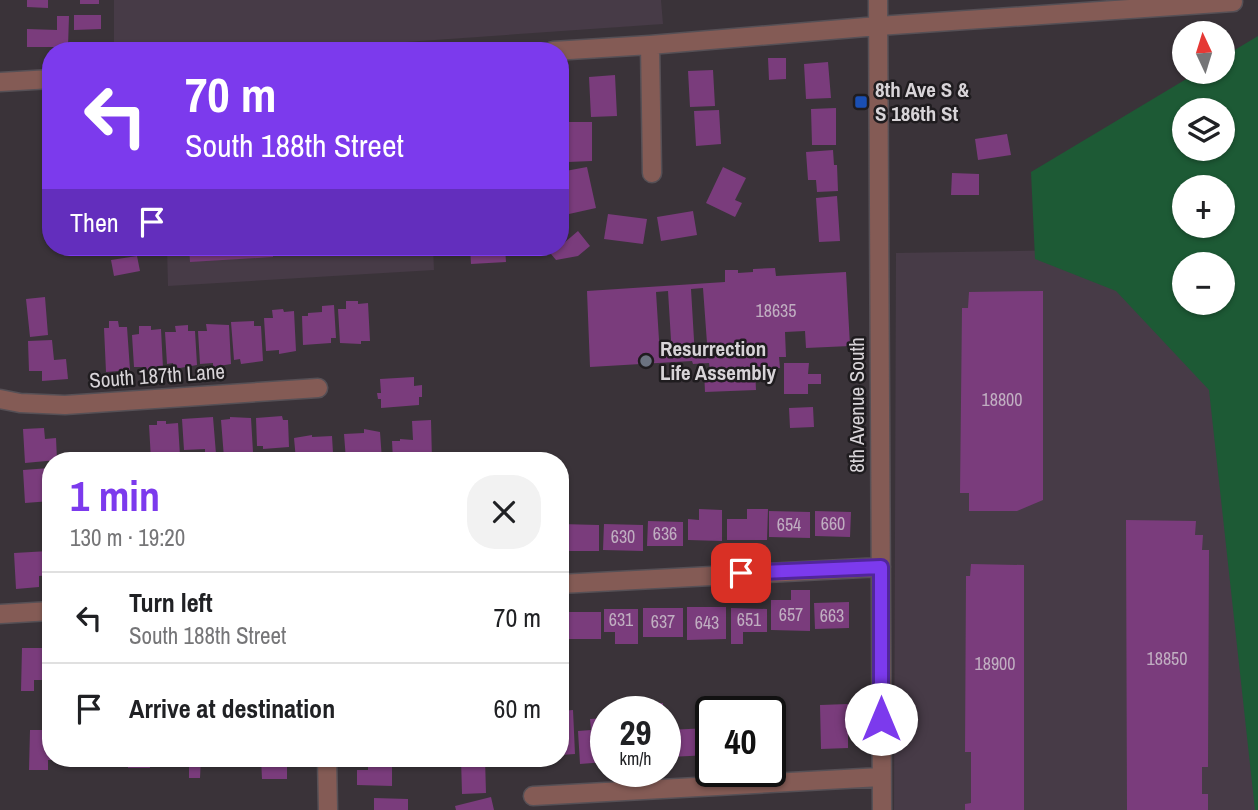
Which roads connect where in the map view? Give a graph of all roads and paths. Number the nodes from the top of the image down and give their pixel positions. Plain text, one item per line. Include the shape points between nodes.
1 (878, 0) edge
2 (1233, 2) dead end
3 (878, 26) junction
4 (650, 45) junction
5 (569, 50) edge
6 (42, 80) edge
7 (0, 82) edge
8 (652, 173) dead end
9 (318, 388) dead end
10 (0, 399) edge
11 (881, 567) junction
12 (569, 584) edge
13 (42, 612) edge
14 (0, 614) edge
15 (327, 767) edge
16 (881, 778) junction
17 (533, 796) dead end
18 (328, 810) edge
19 (882, 810) edge

1 - 3 street, 8th Avenue South
2 - 3 street
3 - 4 street
3 - 11 street, 8th Avenue South
4 - 5 street
4 - 8 street
6 - 7 street
9 - 10 street, South 187th Lane via 65,405
11 - 12 street
11 - 16 street, 8th Avenue South
13 - 14 street
15 - 18 street
16 - 17 street
16 - 19 street, 8th Avenue South

